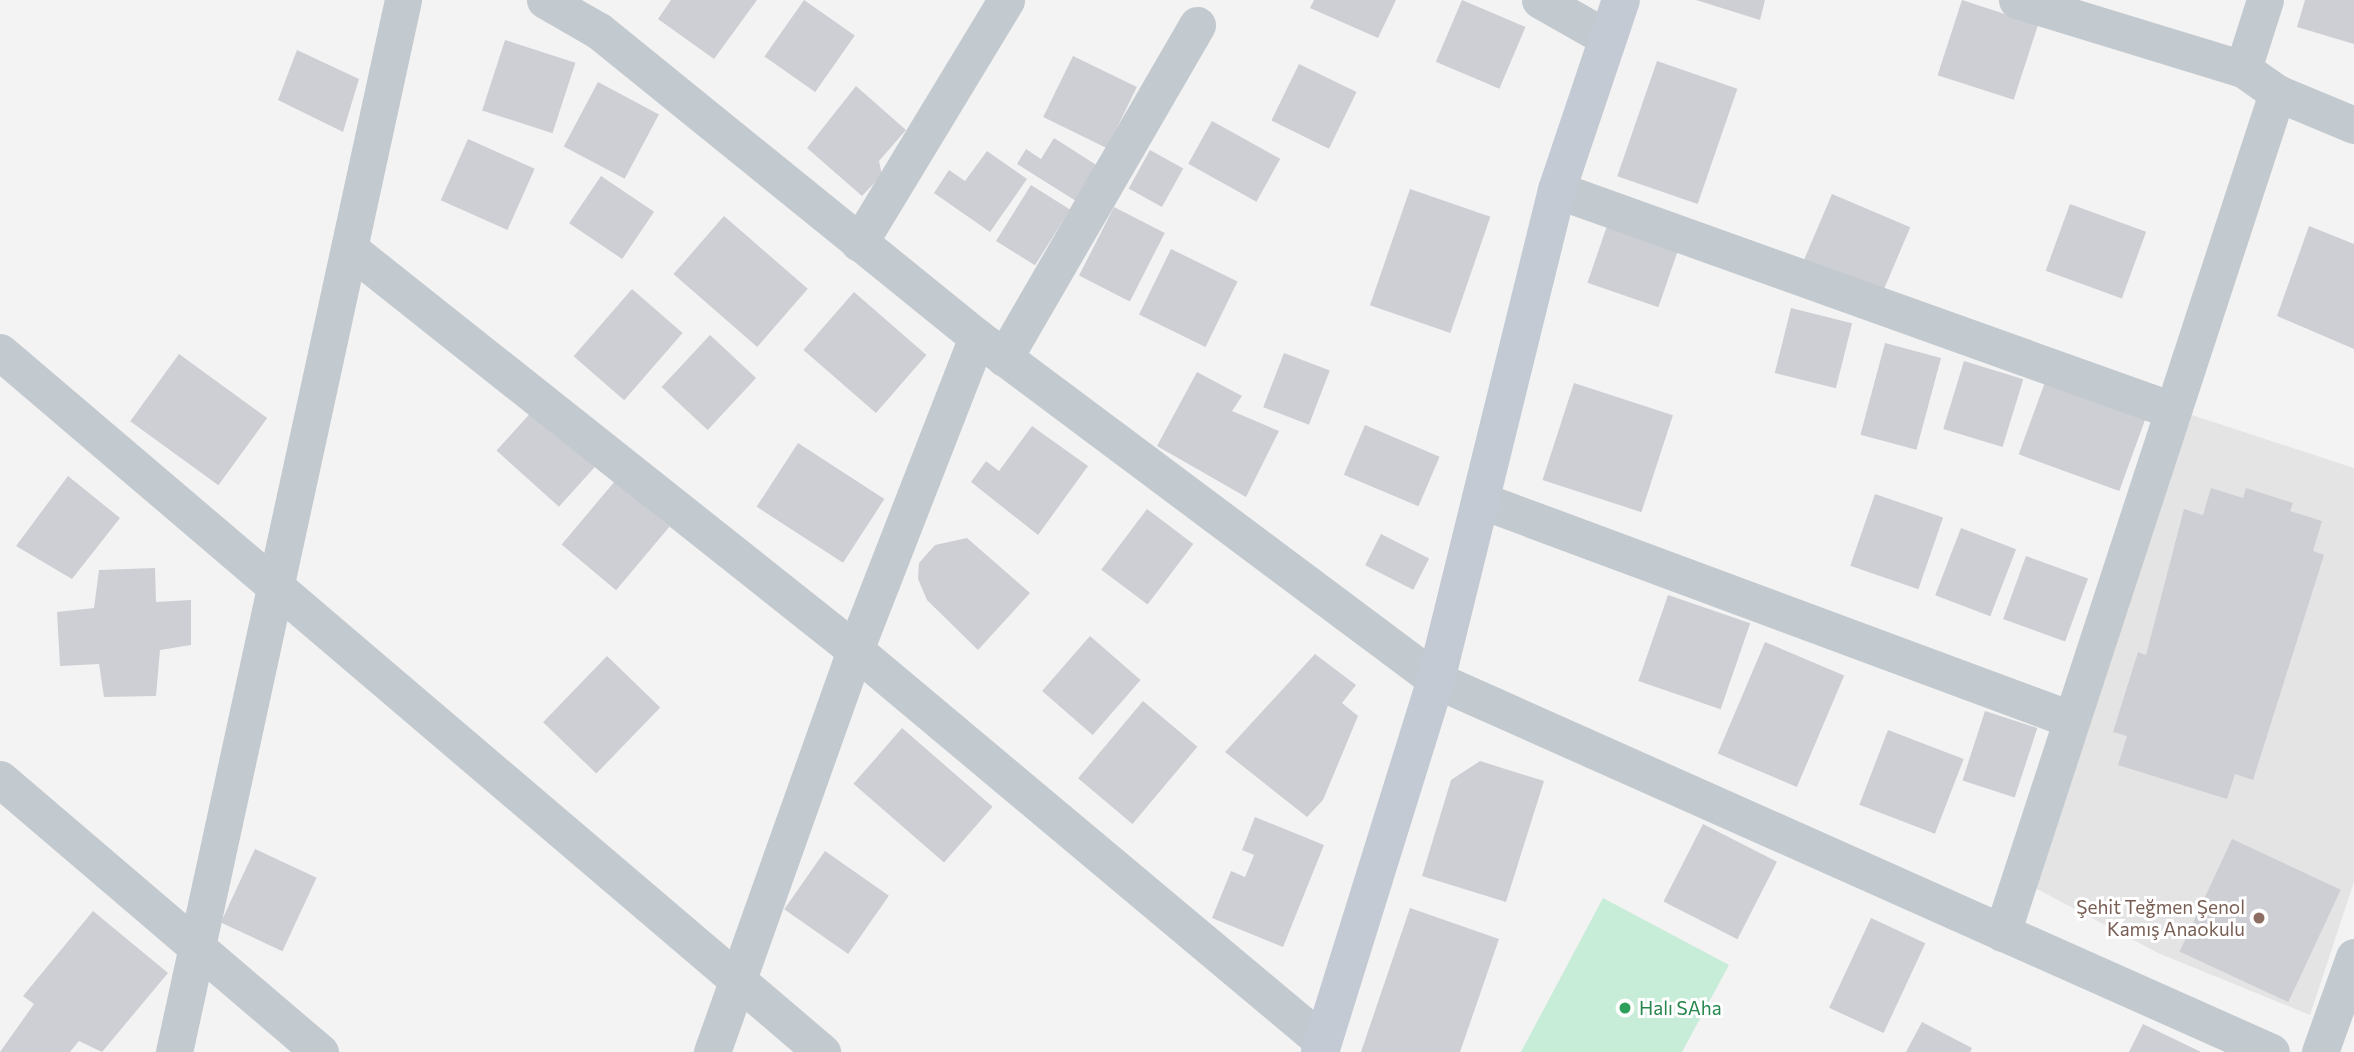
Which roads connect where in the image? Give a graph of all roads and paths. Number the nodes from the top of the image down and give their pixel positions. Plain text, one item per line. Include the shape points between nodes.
1 (402, 0) edge
2 (545, 0) edge
3 (1006, 0) edge
4 (1540, 0) edge
5 (1621, 0) edge
6 (2017, 0) edge
7 (2265, 0) edge
8 (1197, 25) dead end
9 (1607, 38) junction
10 (2243, 69) junction
11 (2277, 93) junction
12 (2354, 125) edge
13 (1557, 190) junction
14 (859, 243) junction
15 (351, 250) junction
16 (991, 348) junction
17 (0, 352) edge
18 (2169, 409) junction
19 (1480, 500) junction
20 (274, 591) junction
21 (855, 650) junction
22 (1436, 680) junction
23 (2070, 719) junction
24 (0, 779) edge
25 (2002, 933) junction
26 (198, 944) junction
27 (2354, 957) edge
28 (738, 979) junction
29 (1322, 1047) edge
30 (174, 1052) edge
31 (320, 1052) edge
32 (712, 1052) edge
33 (822, 1052) edge
34 (2272, 1052) edge
35 (2320, 1052) edge

1 - 15 street
2 - 14 street via 599,31
3 - 14 street
4 - 9 street
5 - 9 street
6 - 10 street
7 - 10 street
8 - 16 street
9 - 13 street
10 - 11 street
11 - 12 street
11 - 18 street
13 - 18 street
13 - 19 street
14 - 16 street
15 - 20 street
15 - 21 street
16 - 21 street
16 - 22 street
17 - 20 street
18 - 23 street
19 - 22 street
19 - 23 street
20 - 26 street
20 - 28 street
21 - 28 street
21 - 29 street
22 - 25 street
22 - 29 street
23 - 25 street
24 - 26 street
25 - 34 street
26 - 30 street
26 - 31 street
27 - 35 street
28 - 32 street
28 - 33 street

